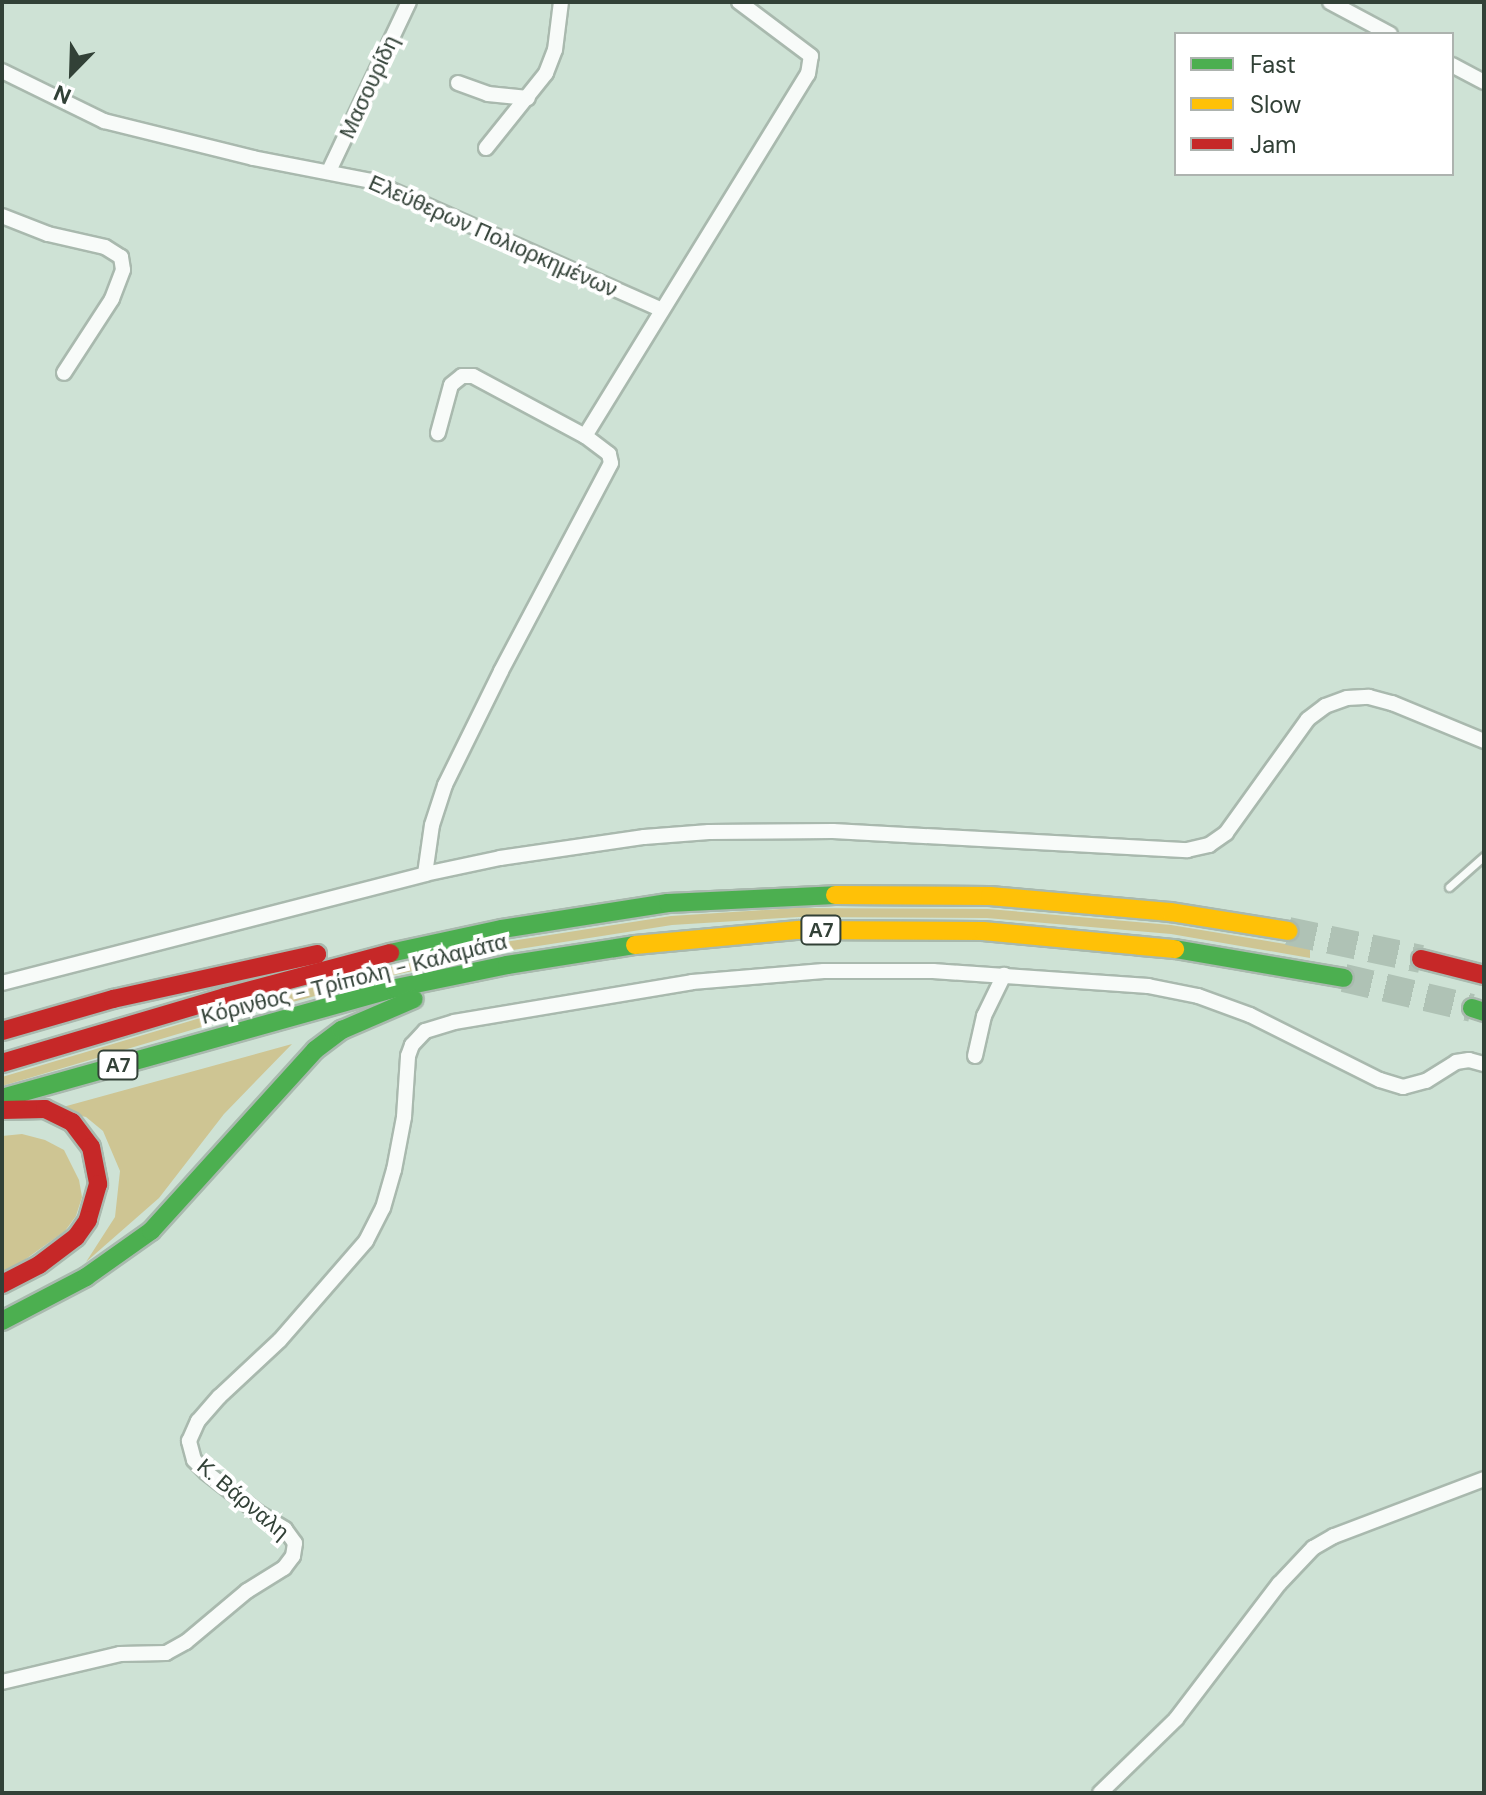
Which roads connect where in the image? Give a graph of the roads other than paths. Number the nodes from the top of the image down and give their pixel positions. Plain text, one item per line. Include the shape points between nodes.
1 (409, 2) edge
2 (561, 2) edge
3 (739, 2) edge
4 (1330, 2) edge
5 (1386, 32) edge
6 (1454, 66) edge
7 (2, 71) edge
8 (1484, 82) edge
9 (458, 83) dead end
10 (528, 98) junction
11 (486, 148) dead end
12 (329, 171) junction
13 (2, 216) edge
14 (662, 310) junction
15 (64, 373) dead end
16 (438, 433) dead end
17 (585, 436) junction
18 (1484, 741) edge
19 (1484, 856) edge
20 (425, 874) junction
21 (1449, 887) dead end
22 (598, 912) junction
23 (1288, 931) tunnel mouth
24 (606, 947) junction
25 (1421, 959) tunnel mouth
26 (1004, 975) junction
27 (1484, 975) edge
28 (1344, 978) tunnel mouth
29 (2, 983) edge
30 (2, 1031) edge
31 (975, 1056) dead end
32 (2, 1063) edge
33 (1484, 1064) edge
34 (2, 1098) edge
35 (2, 1110) edge
36 (2, 1284) edge
37 (2, 1321) edge
38 (1484, 1479) edge
39 (2, 1682) edge
40 (1100, 1793) edge

1 - 12 street, Μασουρίδη
2 - 10 street via 553,57
3 - 14 street via 811,56 808,74
4 - 5 street
6 - 8 street
7 - 12 street, Ελεύθερων Πολιορκημένων via 104,121
9 - 10 street via 488,94
10 - 11 street
12 - 14 street, Ελεύθερων Πολιορκημένων via 398,192
13 - 15 street via 105,247 121,257 123,270 112,299
14 - 17 street
16 - 17 street via 451,385 468,375
17 - 20 street via 609,454 611,463 445,785
18 - 20 street via 1369,697 1325,706 1308,719 1226,833 1209,845 1187,850 772,830 644,837
19 - 21 lane
20 - 29 street
22 - 23 highway, Κόρινθος - Τρίπολη - Καλαμάτα / Α7 via 797,895 943,895 1104,904
22 - 30 highway via 540,914 385,940 195,979
22 - 32 highway, Κόρινθος - Τρίπολη - Καλαμάτα / Α7 via 338,966
24 - 28 highway, Κόρινθος - Τρίπολη - Καλαμάτα / Α7 via 798,930 983,931 1171,948
24 - 34 highway, Κόρινθος - Τρίπολη - Καλαμάτα / Α7 via 396,988
24 - 37 highway via 400,1003 342,1030 286,1079 151,1231 76,1284
25 - 27 highway
26 - 31 street via 984,1016
26 - 33 street via 1148,986 1198,996 1403,1087 1426,1081 1456,1062
26 - 39 street, Κ. Βάρναλη via 858,970 705,981 425,1031 412,1045 394,1170 366,1241 280,1340 208,1409 189,1441 194,1460 206,1472 285,1529 295,1543 293,1556 284,1568 166,1653 120,1654
35 - 36 highway via 45,1109 72,1122 91,1147 98,1184 88,1220 76,1237
38 - 40 street via 1313,1548 1279,1584 1176,1719

